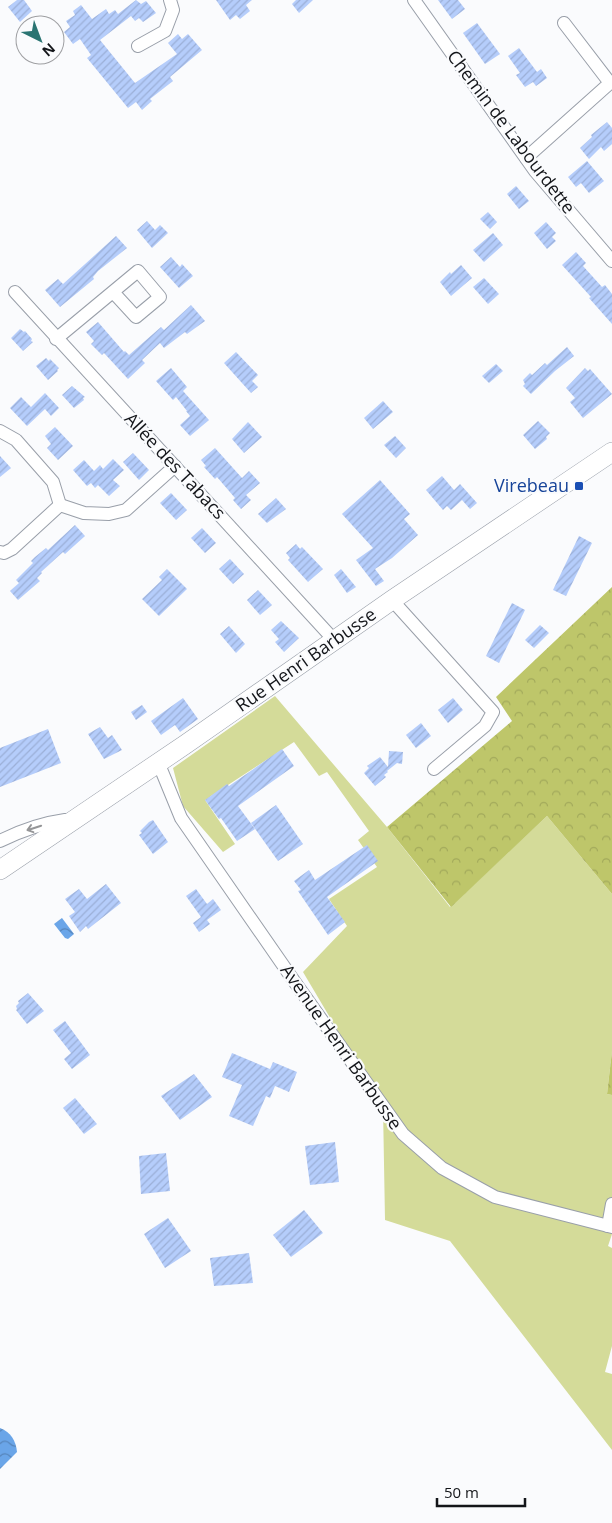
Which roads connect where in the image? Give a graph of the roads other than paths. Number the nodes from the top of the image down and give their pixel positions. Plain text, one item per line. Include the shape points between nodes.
1 (170, 0) edge
2 (414, 0) edge
3 (564, 23) dead end
4 (138, 46) dead end
5 (526, 158) junction
6 (612, 261) edge
7 (15, 292) dead end
8 (113, 292) dead end
9 (56, 339) junction
10 (0, 431) edge
11 (612, 452) edge
12 (175, 466) junction
13 (60, 505) junction
14 (0, 552) edge
15 (392, 600) junction
16 (335, 641) junction
17 (158, 762) junction
18 (434, 769) dead end
19 (68, 824) junction
20 (0, 841) edge
21 (0, 870) edge
22 (612, 1204) edge
23 (610, 1227) edge

1 - 4 street via 173,10 165,31
2 - 5 street, Chemin de Labourdette
3 - 5 street via 610,83
5 - 6 street, Chemin de Labourdette
7 - 9 street, Allée des Tabacs
8 - 9 street
9 - 12 street, Allée des Tabacs
10 - 13 street via 16,440 53,482
11 - 15 main road, Rue Henri Barbusse
12 - 13 street via 126,510 109,514 84,513
12 - 16 street, Allée des Tabacs
13 - 14 street via 12,549
15 - 16 main road, Rue Henri Barbusse
15 - 18 street via 494,712 485,726
16 - 17 main road, Rue Henri Barbusse
17 - 19 main road, Rue Henri Barbusse
17 - 23 street, Avenue Henri Barbusse via 181,818 403,1134 442,1168 495,1197
19 -> 20 street via 65,820 56,821
19 - 21 main road, Rue Henri Barbusse
22 - 23 street

